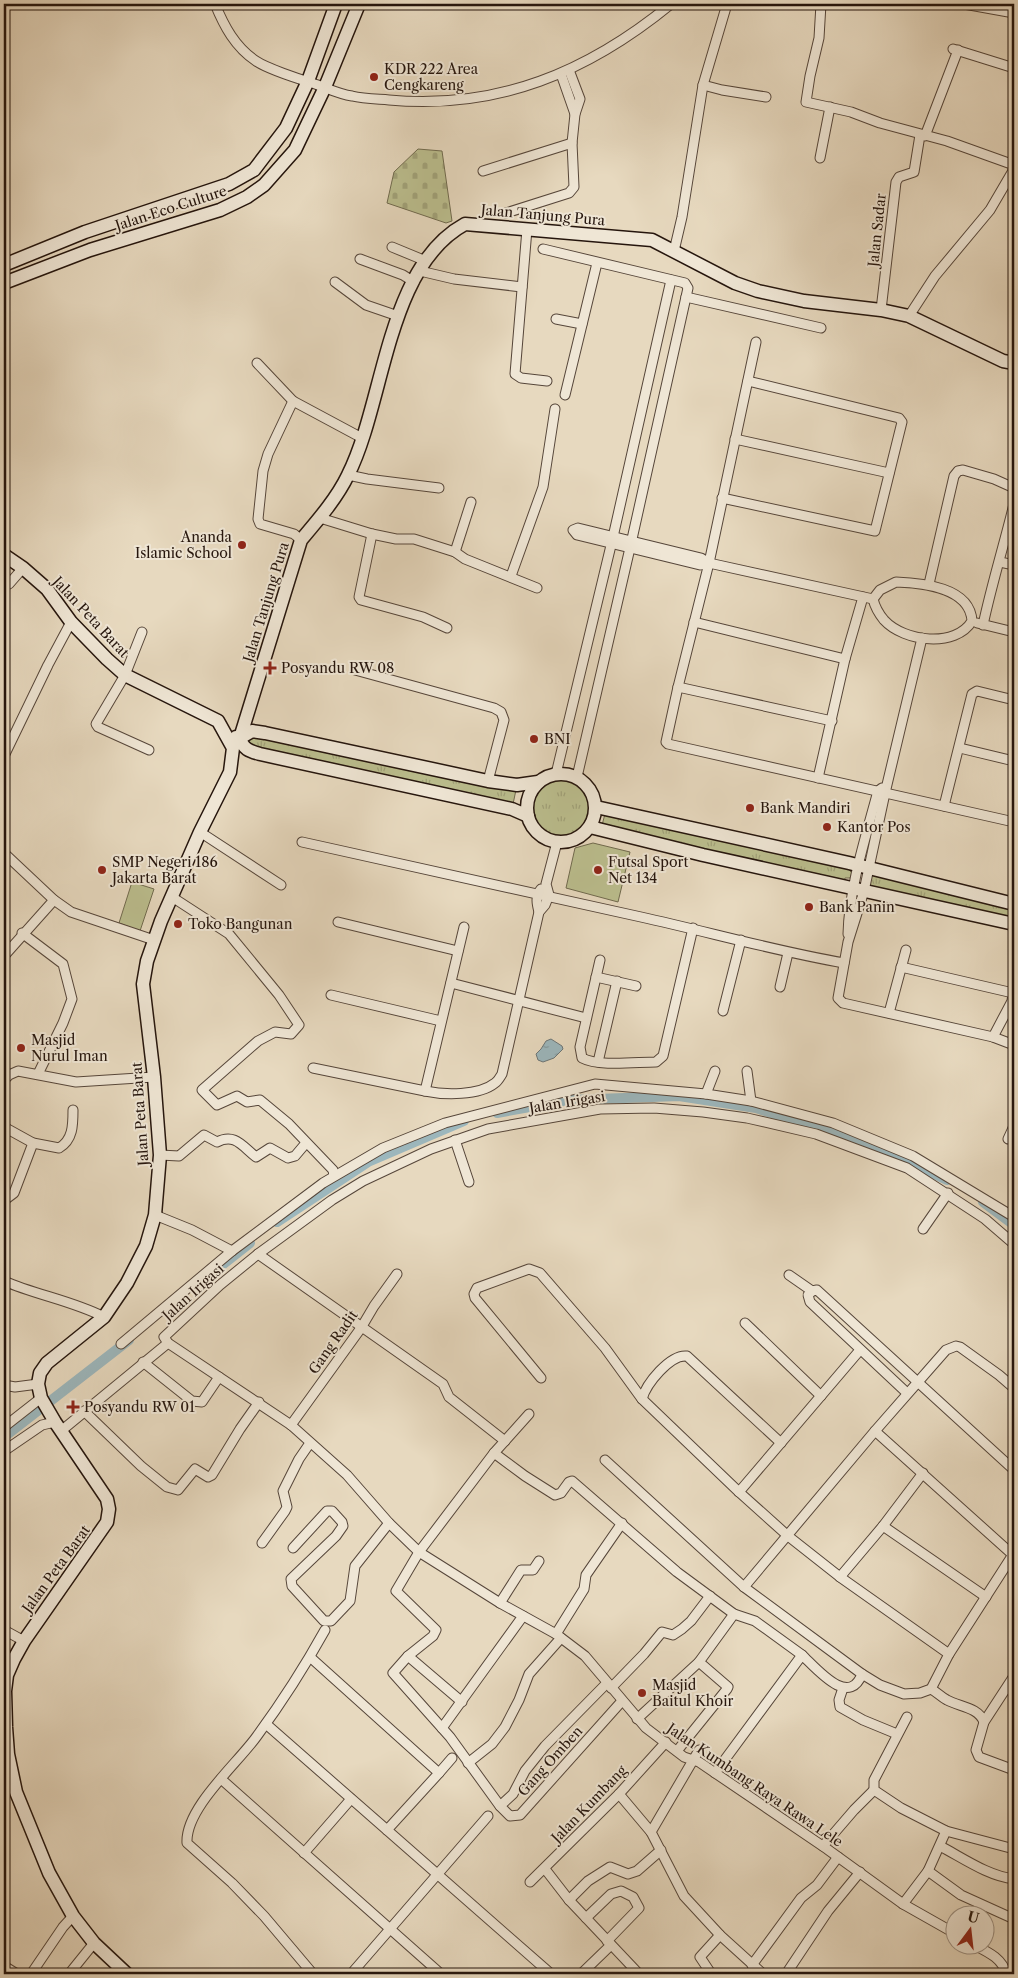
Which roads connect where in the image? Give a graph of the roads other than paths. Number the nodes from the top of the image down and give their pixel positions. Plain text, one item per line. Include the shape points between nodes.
1 (215, 4) edge
2 (336, 4) edge
3 (359, 4) edge
4 (671, 4) edge
5 (727, 4) edge
6 (821, 4) edge
7 (964, 4) edge
8 (1014, 13) edge
9 (1014, 68) edge
10 (565, 72) junction
11 (308, 81) junction
12 (703, 85) junction
13 (325, 87) junction
14 (766, 97) dead end
15 (830, 108) junction
16 (922, 135) junction
17 (572, 143) junction
18 (820, 158) dead end
19 (1014, 165) edge
20 (1014, 169) edge
21 (483, 172) dead end
22 (212, 191) junction
23 (220, 210) junction
24 (506, 213) dead end
25 (527, 229) junction
26 (392, 247) dead end
27 (542, 249) dead end
28 (674, 251) junction
29 (360, 259) dead end
30 (597, 263) junction
31 (4, 264) edge
32 (420, 271) junction
33 (671, 280) junction
34 (335, 282) dead end
35 (4, 283) edge
36 (522, 287) junction
37 (686, 297) junction
38 (881, 310) junction
39 (398, 316) junction
40 (909, 316) junction
41 (556, 319) dead end
42 (582, 324) junction
43 (821, 328) dead end
44 (756, 342) dead end
45 (1014, 363) edge
46 (258, 364) dead end
47 (547, 381) dead end
48 (748, 381) junction
49 (565, 395) dead end
50 (293, 401) junction
51 (555, 409) dead end
52 (362, 438) junction
53 (735, 439) junction
54 (889, 473) junction
55 (348, 475) junction
56 (439, 488) dead end
57 (1014, 488) edge
58 (722, 498) junction
59 (471, 502) dead end
60 (1014, 504) edge
61 (320, 518) junction
62 (372, 534) junction
63 (301, 540) junction
64 (613, 540) junction
65 (631, 545) junction
66 (455, 552) junction
67 (4, 555) edge
68 (1000, 562) junction
69 (709, 563) junction
70 (1014, 565) edge
71 (23, 568) junction
72 (511, 576) junction
73 (930, 584) junction
74 (4, 586) edge
75 (537, 588) dead end
76 (863, 597) junction
77 (873, 599) junction
78 (972, 621) junction
79 (71, 622) junction
80 (694, 622) junction
81 (983, 624) junction
82 (448, 628) dead end
83 (142, 632) dead end
84 (1014, 632) edge
85 (922, 638) junction
86 (845, 659) junction
87 (355, 670) dead end
88 (125, 675) junction
89 (678, 687) junction
90 (1014, 700) edge
91 (832, 721) junction
92 (227, 735) junction
93 (240, 738) junction
94 (317, 744) junction
95 (960, 748) junction
96 (149, 750) dead end
97 (4, 756) edge
98 (1014, 761) edge
99 (313, 766) junction
100 (556, 774) junction
101 (577, 777) junction
102 (818, 778) junction
103 (488, 781) junction
104 (538, 782) junction
105 (882, 792) junction
106 (944, 806) junction
107 (596, 807) junction
108 (528, 816) junction
109 (1014, 822) edge
110 (590, 827) junction
111 (200, 832) junction
112 (302, 842) dead end
113 (557, 842) junction
114 (4, 853) edge
115 (864, 867) junction
116 (546, 884) junction
117 (281, 885) dead end
118 (859, 890) junction
119 (538, 892) junction
120 (550, 895) junction
121 (172, 897) junction
122 (54, 900) junction
123 (1014, 904) edge
124 (539, 912) junction
125 (338, 922) dead end
126 (1014, 924) edge
127 (464, 927) dead end
128 (692, 928) junction
129 (22, 933) junction
130 (154, 940) junction
131 (741, 940) junction
132 (906, 950) dead end
133 (458, 952) junction
134 (788, 953) junction
135 (4, 956) edge
136 (600, 960) dead end
137 (844, 963) junction
138 (901, 967) junction
139 (596, 977) junction
140 (617, 981) junction
141 (451, 983) junction
142 (636, 986) dead end
143 (780, 987) dead end
144 (331, 994) dead end
145 (518, 1001) junction
146 (723, 1011) dead end
147 (889, 1013) junction
148 (586, 1018) junction
149 (442, 1021) junction
150 (993, 1037) junction
151 (1014, 1045) edge
152 (598, 1062) junction
153 (313, 1068) dead end
154 (747, 1070) dead end
155 (715, 1071) dead end
156 (38, 1074) junction
157 (154, 1077) junction
158 (4, 1080) edge
159 (425, 1092) junction
160 (706, 1094) junction
161 (751, 1101) junction
162 (73, 1110) dead end
163 (1014, 1126) edge
164 (4, 1127) edge
165 (1008, 1139) dead end
166 (455, 1140) junction
167 (33, 1143) junction
168 (306, 1143) junction
169 (160, 1155) junction
170 (893, 1155) junction
171 (334, 1176) junction
172 (469, 1182) dead end
173 (948, 1193) junction
174 (5, 1199) edge
175 (155, 1215) junction
176 (1014, 1217) edge
177 (926, 1223) dead end
178 (1014, 1244) edge
179 (232, 1251) junction
180 (258, 1254) junction
181 (397, 1274) dead end
182 (789, 1275) dead end
183 (4, 1281) edge
184 (812, 1291) junction
185 (104, 1317) junction
186 (745, 1323) dead end
187 (361, 1328) junction
188 (168, 1343) junction
189 (121, 1344) dead end
190 (860, 1350) junction
191 (143, 1362) junction
192 (219, 1377) junction
193 (541, 1378) dead end
194 (918, 1380) junction
195 (38, 1384) junction
196 (4, 1385) edge
197 (1014, 1388) edge
198 (907, 1393) junction
199 (821, 1396) junction
200 (41, 1398) junction
201 (642, 1399) junction
202 (259, 1402) junction
203 (84, 1411) junction
204 (529, 1414) dead end
205 (57, 1425) junction
206 (291, 1425) junction
207 (4, 1428) edge
208 (875, 1431) junction
209 (505, 1441) junction
210 (310, 1443) junction
211 (781, 1443) junction
212 (4, 1451) edge
213 (494, 1453) junction
214 (605, 1460) dead end
215 (1014, 1470) edge
216 (923, 1473) junction
217 (739, 1492) junction
218 (389, 1522) junction
219 (622, 1524) junction
220 (883, 1526) junction
221 (788, 1536) junction
222 (262, 1543) dead end
223 (293, 1548) dead end
224 (419, 1552) junction
225 (1014, 1554) edge
226 (539, 1562) dead end
227 (840, 1577) junction
228 (744, 1587) junction
229 (710, 1596) junction
230 (986, 1598) junction
231 (500, 1603) junction
232 (734, 1614) junction
233 (523, 1616) junction
234 (4, 1630) edge
235 (325, 1630) dead end
236 (559, 1636) junction
237 (24, 1641) junction
238 (949, 1654) junction
239 (802, 1655) junction
240 (408, 1656) junction
241 (310, 1657) junction
242 (699, 1662) junction
243 (862, 1674) junction
244 (1014, 1676) edge
245 (609, 1686) junction
246 (843, 1688) junction
247 (934, 1690) junction
248 (622, 1701) junction
249 (462, 1702) junction
250 (907, 1717) dead end
251 (637, 1719) junction
252 (984, 1722) junction
253 (266, 1724) junction
254 (442, 1728) junction
255 (897, 1734) junction
256 (666, 1742) junction
257 (700, 1750) dead end
258 (677, 1751) junction
259 (452, 1758) dead end
260 (692, 1761) junction
261 (468, 1763) junction
262 (1014, 1770) edge
263 (439, 1773) junction
264 (715, 1773) junction
265 (221, 1779) junction
266 (874, 1790) junction
267 (619, 1794) junction
268 (351, 1799) junction
269 (500, 1806) junction
270 (488, 1816) dead end
271 (387, 1830) junction
272 (946, 1831) junction
273 (651, 1832) junction
274 (823, 1846) junction
275 (940, 1846) junction
276 (1014, 1849) edge
277 (661, 1850) junction
278 (304, 1853) junction
279 (838, 1857) junction
280 (545, 1869) junction
281 (928, 1871) junction
282 (860, 1872) junction
283 (436, 1874) junction
284 (1014, 1879) edge
285 (530, 1882) dead end
286 (569, 1900) junction
287 (903, 1904) junction
288 (73, 1916) junction
289 (586, 1918) junction
290 (1014, 1919) edge
291 (946, 1928) edge
292 (391, 1930) junction
293 (720, 1935) junction
294 (94, 1943) junction
295 (609, 1943) junction
296 (995, 1956) edge
297 (752, 1965) junction
298 (4, 1966) edge
299 (17, 1974) edge
300 (31, 1974) edge
301 (69, 1974) edge
302 (127, 1974) edge
303 (313, 1974) edge
304 (352, 1974) edge
305 (441, 1974) edge
306 (551, 1974) edge
307 (581, 1974) edge
308 (639, 1974) edge
309 (708, 1974) edge
310 (763, 1974) edge
311 (786, 1974) edge
312 (1006, 1974) edge

1 - 11 street via 232,39 256,62
2 - 11 street, Jalan Eco Culture
3 - 13 street, Jalan Eco Culture
4 - 10 street via 640,29
5 - 12 street
6 - 15 street via 819,38 805,101
7 - 8 street
9 - 16 street via 955,50
10 - 13 street via 501,93 468,99 413,102 351,96
10 - 17 street via 580,99
11 - 13 street
11 - 22 street, Jalan Eco Culture via 286,128 254,170
12 - 14 street
12 - 28 street
13 - 23 street, Jalan Eco Culture via 295,150 280,168 247,197
15 - 16 street
15 - 18 street
16 - 19 street
16 - 38 street, Jalan Sadar via 914,172 899,176 896,182
17 - 21 street
17 - 24 street via 572,190
20 - 40 street via 990,210 935,276
22 - 23 street
22 - 31 street, Jalan Eco Culture via 85,232
23 - 35 street, Jalan Eco Culture via 90,250
25 - 28 street, Jalan Tanjung Pura via 652,240
25 - 32 street, Jalan Tanjung Pura via 465,224 437,246
25 - 36 street
26 - 32 street
27 - 30 street
28 - 38 street, Jalan Tanjung Pura via 758,292
29 - 32 street via 403,275
30 - 33 street
30 - 42 street
32 - 36 street via 454,279
32 - 39 street, Jalan Tanjung Pura
33 - 37 street via 687,285
33 - 64 street
34 - 39 street via 366,305
36 - 47 street via 515,374 521,378
37 - 43 street
37 - 65 street
38 - 40 street, Jalan Tanjung Pura
39 - 52 street, Jalan Tanjung Pura
40 - 45 street, Jalan Tanjung Pura via 1003,361
41 - 42 street
42 - 49 street
44 - 48 street
46 - 50 street
48 - 53 street
48 - 54 street via 899,418 902,422
50 - 52 street
50 - 63 street via 268,454 258,519 260,524 294,534
51 - 72 street via 543,487
52 - 55 street, Jalan Tanjung Pura
53 - 54 street
53 - 58 street
54 - 58 street via 876,529 872,532
55 - 56 street
55 - 61 street, Jalan Tanjung Pura
57 - 73 street via 994,478 958,471 954,476
58 - 69 street
59 - 66 street
60 - 68 street
61 - 62 street
61 - 63 street, Jalan Tanjung Pura
62 - 66 street via 414,540
62 - 82 street via 358,597
63 - 93 street, Jalan Tanjung Pura
64 - 65 street
64 - 100 street
65 - 69 street via 701,558
65 - 101 street
66 - 72 street
67 - 71 street, Jalan Peta Barat
68 - 70 street
68 - 81 street
69 - 76 street
69 - 80 street
71 - 74 street
71 - 79 street, Jalan Peta Barat via 47,589
72 - 75 street
73 - 77 street via 896,582 880,590
73 - 78 street via 957,596 972,614
76 - 77 street
76 - 86 street
77 - 85 street via 885,621
78 - 81 street
78 - 85 street via 964,632 953,636
79 - 88 street, Jalan Peta Barat
79 - 97 street
80 - 86 street
80 - 89 street
81 - 84 street
83 - 88 street
85 - 105 street via 888,783
86 - 91 street
87 - 103 street via 501,712 504,720
88 - 92 street, Jalan Peta Barat via 218,721
88 - 96 street via 96,726
89 - 91 street
89 - 102 street via 665,740 668,744
90 - 95 street via 974,693
91 - 102 street
92 - 93 street
92 - 111 street, Jalan Peta Barat via 233,748 230,772
93 - 94 street via 252,731
93 - 99 street via 248,751
94 - 99 street
94 - 103 street
95 - 98 street
95 - 106 street
99 - 108 street via 512,809
100 - 101 street
100 - 104 street
101 - 107 street via 590,789
102 - 105 street
103 - 104 street via 517,785
104 - 108 street via 528,801
105 - 106 street
105 - 115 street
106 - 109 street
107 - 110 street
107 - 115 street
108 - 113 street via 536,831
110 - 113 street via 577,838
110 - 118 street
111 - 117 street
111 - 121 street, Jalan Peta Barat
112 - 119 street
113 - 116 street
114 - 122 street
115 - 118 street
115 - 123 street
116 - 119 street
116 - 120 street
118 - 126 street
118 - 137 street
119 - 120 street
119 - 124 street via 536,903
120 - 124 street
120 - 128 street
121 - 130 street, Jalan Peta Barat
121 - 168 street via 229,934 299,1025 291,1034 275,1032 258,1041 202,1090 218,1105 237,1096 247,1102 260,1100
122 - 129 street
122 - 130 street via 71,912
124 - 145 street
125 - 133 street
127 - 133 street
128 - 131 street
128 - 152 street via 663,1056 656,1062
129 - 135 street
129 - 156 street via 63,964 72,999
130 - 157 street, Jalan Peta Barat via 143,984
131 - 134 street
131 - 146 street
132 - 138 street
133 - 141 street
134 - 137 street
134 - 143 street
136 - 139 street
137 - 147 street via 840,1002
138 - 147 street
138 - 150 street via 1013,993 1012,1002
139 - 140 street
139 - 148 street
140 - 142 street
140 - 152 street
141 - 145 street
141 - 149 street
144 - 149 street
145 - 148 street
145 - 159 street via 502,1074 496,1083 457,1094
147 - 150 street
148 - 152 street via 580,1052 582,1058
149 - 159 street
150 - 151 street
153 - 159 street
154 - 161 street
155 - 160 street
156 - 157 street via 76,1082
156 - 158 street via 18,1071
157 - 169 street, Jalan Peta Barat
160 - 161 street
160 - 171 street via 595,1084 444,1123 383,1148
161 - 170 street via 833,1123
162 - 167 street via 74,1127 66,1144 59,1148
163 - 165 street
164 - 167 street
166 - 170 street, Jalan Irigasi via 488,1129 600,1109 654,1108 747,1118
166 - 172 street
166 - 180 street, Jalan Irigasi via 363,1181
167 - 174 street via 14,1193
168 - 169 street via 295,1156 288,1158 270,1148 256,1157 233,1139 217,1142 204,1134 179,1156
168 - 171 street
169 - 175 street, Jalan Peta Barat
170 - 173 street, Jalan Irigasi via 907,1168
170 - 176 street via 945,1174
171 - 179 street
173 - 177 street
173 - 178 street, Jalan Irigasi
175 - 179 street
175 - 185 street, Jalan Peta Barat via 134,1272
179 - 189 street
180 - 187 street
180 - 188 street, Jalan Irigasi via 165,1336
181 - 187 street, Gang Radit
182 - 184 street
183 - 185 street
184 - 190 street via 808,1295 810,1302
184 - 194 street via 818,1290
185 - 195 street, Jalan Peta Barat via 48,1363 40,1373
186 - 199 street
187 - 206 street, Gang Radit
187 - 209 street via 443,1384 449,1397
188 - 191 street
188 - 192 street, Jalan Kumbang Raya Rawa Lele
190 - 198 street
190 - 199 street
191 - 192 street via 192,1401 202,1402
191 - 203 street
192 - 202 street, Jalan Kumbang Raya Rawa Lele
193 - 201 street via 475,1298 477,1288 529,1269 540,1273 605,1348
194 - 197 street via 946,1350 956,1346
194 - 198 street
194 - 215 street
195 - 196 street
195 - 200 street, Jalan Peta Barat
198 - 208 street
199 - 211 street
200 - 205 street, Jalan Peta Barat
200 - 207 street
201 - 211 street via 656,1376 675,1358 687,1356
201 - 217 street
202 - 203 street via 212,1475 208,1477 195,1469 178,1490 167,1487 141,1466
202 - 206 street, Jalan Kumbang Raya Rawa Lele
203 - 205 street
204 - 209 street
205 - 212 street via 42,1425
205 - 237 street, Jalan Peta Barat via 107,1499 110,1509 102,1530
206 - 210 street, Jalan Kumbang Raya Rawa Lele
208 - 216 street
208 - 221 street
209 - 213 street
210 - 218 street, Jalan Kumbang Raya Rawa Lele via 347,1475
210 - 222 street via 283,1491 287,1507
211 - 217 street
213 - 219 street via 555,1495 572,1482
213 - 224 street
214 - 228 street
216 - 220 street
216 - 225 street
217 - 221 street
218 - 223 street via 355,1566 350,1601 331,1621 324,1621 292,1586 291,1579 336,1536 342,1522 327,1511
218 - 224 street, Jalan Kumbang Raya Rawa Lele
219 - 229 street
219 - 236 street via 586,1575 584,1589
220 - 227 street
220 - 230 street
221 - 227 street
221 - 228 street
224 - 231 street, Jalan Kumbang Raya Rawa Lele
224 - 240 street via 396,1591 436,1630
225 - 230 street
226 - 231 street via 533,1570 521,1570
227 - 238 street
228 - 243 street
229 - 232 street
229 - 245 street via 682,1629 675,1634 660,1634 644,1654
230 - 238 street
231 - 233 street, Jalan Kumbang Raya Rawa Lele
232 - 239 street via 755,1621
232 - 242 street
233 - 236 street, Jalan Kumbang Raya Rawa Lele
233 - 249 street
234 - 237 street
235 - 241 street
236 - 245 street, Jalan Kumbang Raya Rawa Lele via 584,1656
236 - 261 street via 529,1674 520,1700 505,1727 492,1744
237 - 288 street, Jalan Peta Barat via 7,1676 8,1754 16,1792 27,1820 49,1873
238 - 247 street
239 - 246 street
239 - 264 street
240 - 249 street
240 - 254 street via 393,1672
241 - 253 street
241 - 263 street
242 - 251 street
242 - 258 street via 728,1687
243 - 246 street via 860,1682 847,1690
243 - 247 street via 904,1694
244 - 252 street
245 - 248 street, Jalan Kumbang Raya Rawa Lele
245 - 269 street via 545,1746 525,1771 513,1794
246 - 255 street via 840,1707
247 - 252 street via 950,1702 979,1713
248 - 251 street, Jalan Kumbang Raya Rawa Lele
248 - 269 street, Gang Omben via 520,1815 510,1816
249 - 254 street
250 - 255 street
251 - 256 street, Jalan Kumbang Raya Rawa Lele
252 - 262 street via 976,1754
253 - 265 street
253 - 268 street
254 - 261 street
255 - 266 street via 874,1780
256 - 258 street, Jalan Kumbang Raya Rawa Lele
256 - 267 street, Jalan Kumbang
257 - 260 street
258 - 260 street, Jalan Kumbang Raya Rawa Lele
259 - 263 street
260 - 264 street, Jalan Kumbang Raya Rawa Lele
260 - 273 street
261 - 269 street
263 - 271 street
264 - 274 street, Jalan Kumbang Raya Rawa Lele
265 - 278 street
265 - 303 street via 190,1825 187,1843 258,1909
266 - 272 street
266 - 274 street
267 - 273 street
267 - 280 street, Jalan Kumbang
268 - 271 street
268 - 278 street
270 - 283 street
271 - 283 street
272 - 275 street
272 - 276 street
273 - 277 street
274 - 279 street, Jalan Kumbang Raya Rawa Lele
275 - 281 street
275 - 284 street via 978,1866
277 - 286 street via 628,1874 610,1867
277 - 293 street via 684,1896
278 - 292 street
279 - 282 street, Jalan Kumbang Raya Rawa Lele
279 - 297 street via 801,1898
280 - 285 street, Jalan Kumbang
280 - 286 street
281 - 287 street
281 - 290 street via 961,1895
282 - 287 street, Jalan Kumbang Raya Rawa Lele
282 - 311 street via 828,1911
283 - 292 street
283 - 306 street
286 - 289 street
287 - 291 street, Jalan Kumbang Raya Rawa Lele
288 - 294 street, Jalan Peta Barat
288 - 300 street
289 - 295 street
289 - 295 street via 611,1894 621,1891 633,1897 639,1908
292 - 304 street
292 - 305 street
293 - 297 street
293 - 309 street via 700,1957 710,1972
294 - 301 street
294 - 302 street, Jalan Peta Barat
295 - 307 street
295 - 308 street
296 - 312 street
297 - 310 street
298 - 299 street

